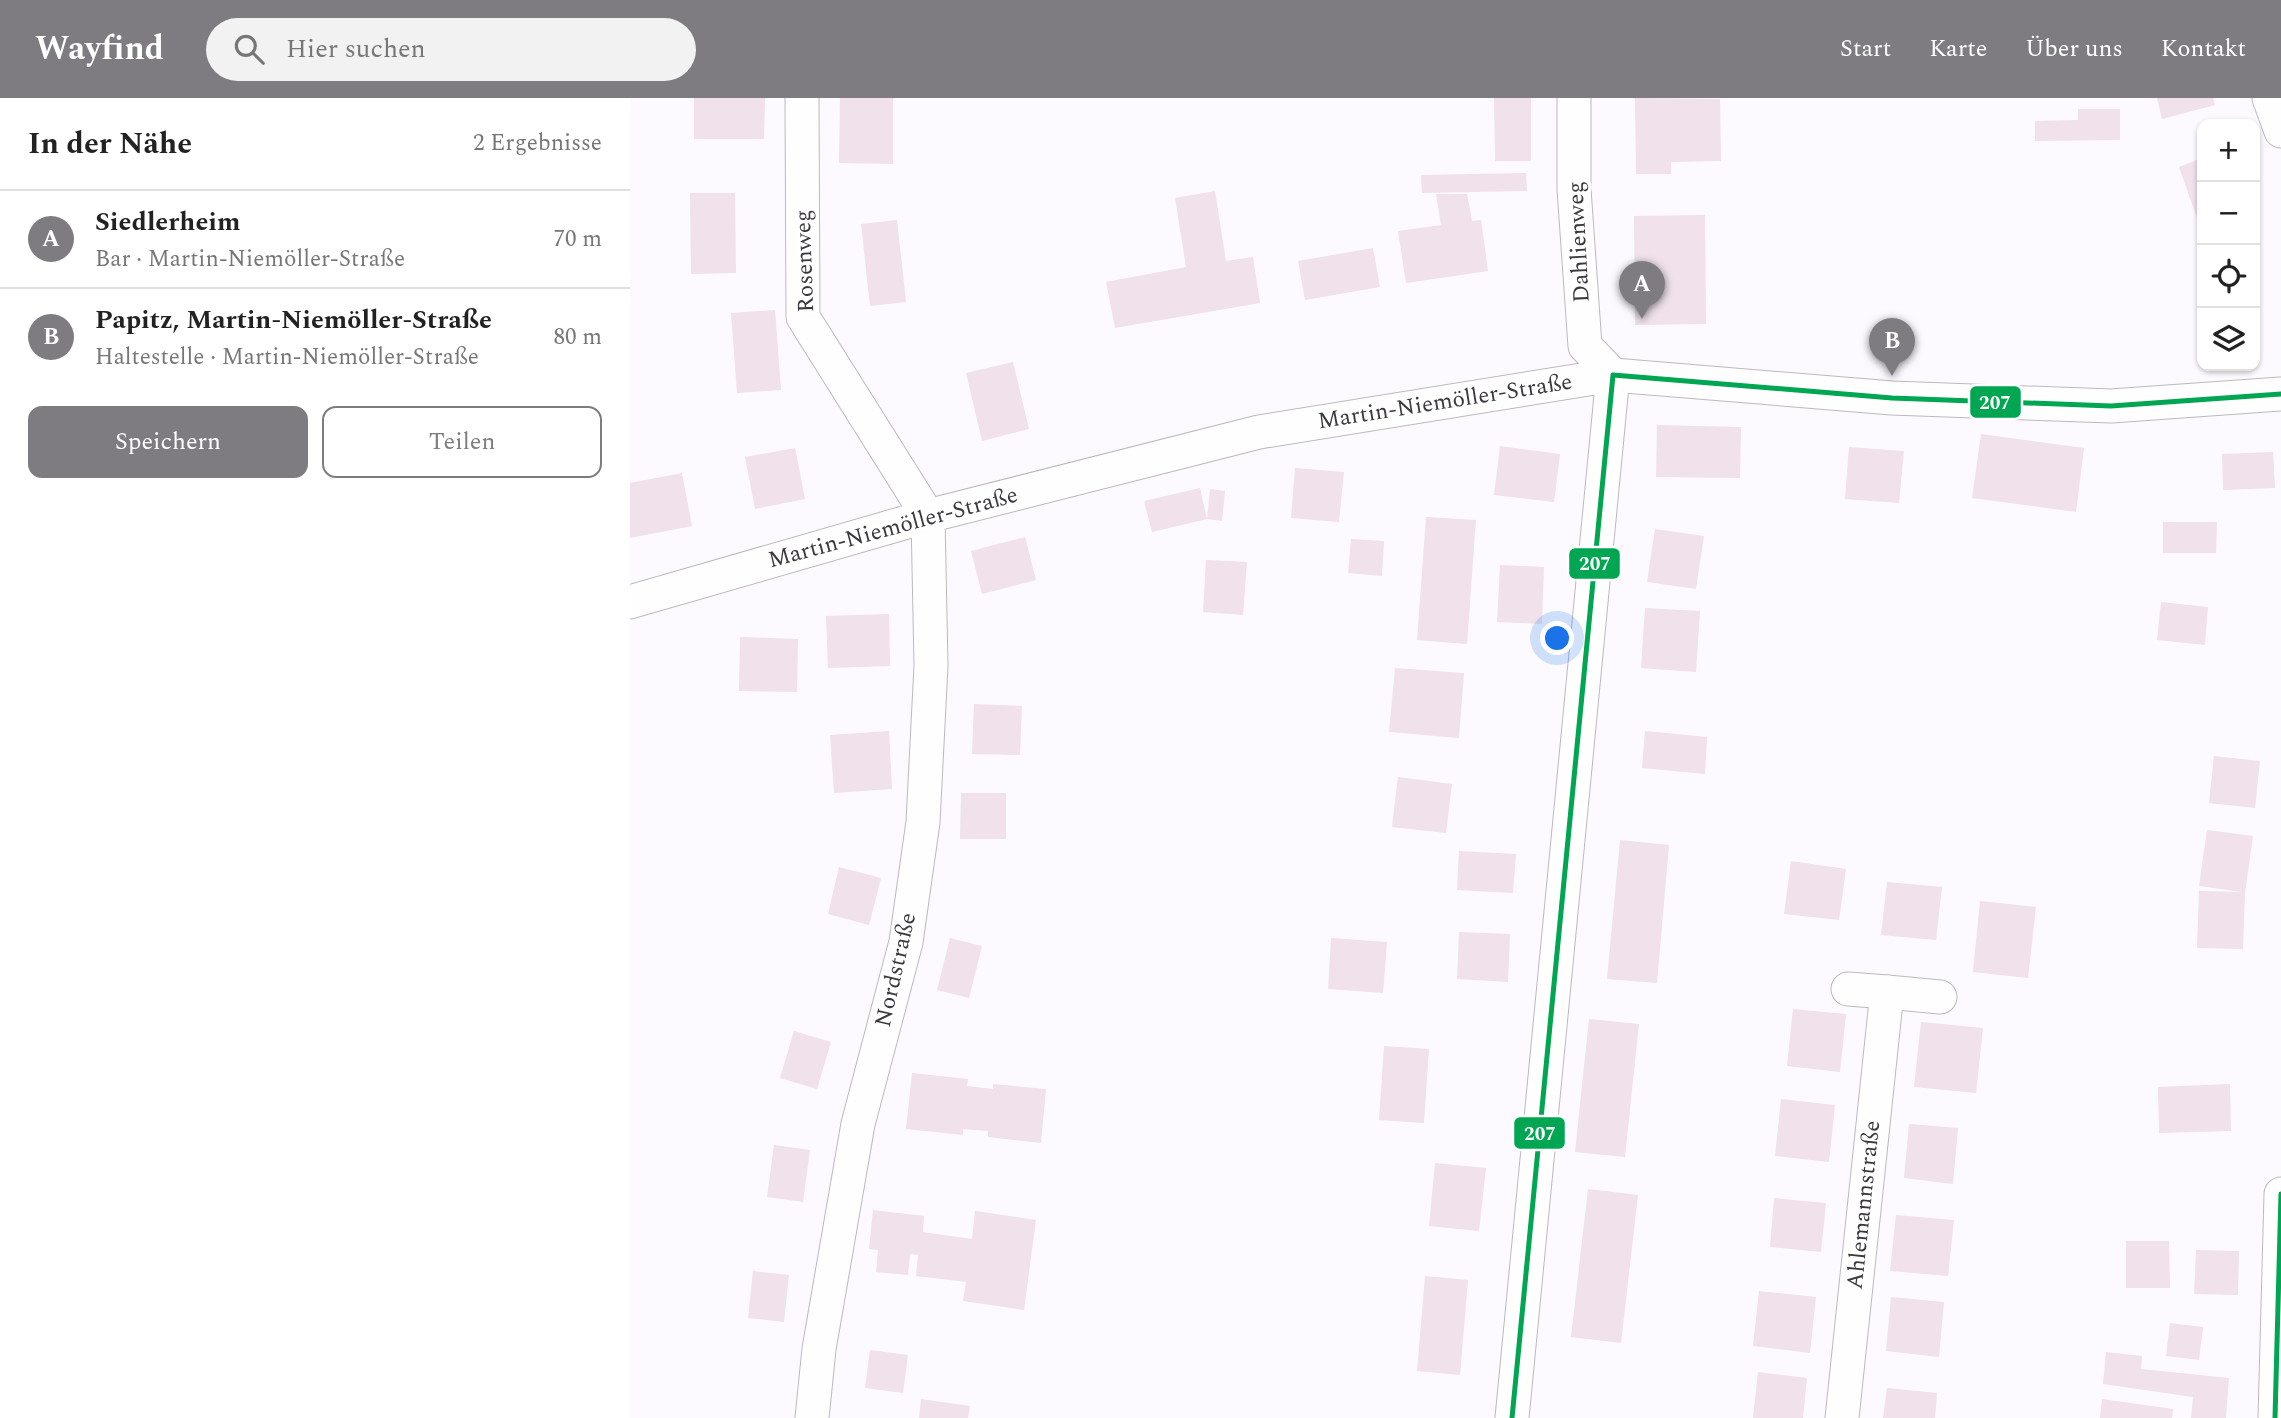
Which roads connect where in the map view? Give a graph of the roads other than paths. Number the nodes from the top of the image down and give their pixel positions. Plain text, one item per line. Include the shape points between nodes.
1 (802, 98) edge
2 (1574, 98) edge
3 (2269, 98) edge
4 (2281, 131) edge
5 (1613, 375) junction
6 (2281, 394) edge
7 (928, 516) junction
8 (630, 601) edge
9 (1848, 989) dead end
10 (1887, 992) junction
11 (1940, 997) dead end
12 (2281, 1194) edge
13 (812, 1418) edge
14 (1512, 1418) edge
15 (1842, 1418) edge
16 (2275, 1418) edge

1 - 7 street, Rosenweg via 803,317
2 - 5 street, Dahlienweg via 1574,189 1585,346
3 - 4 street
5 - 6 street, Martin-Niemöller-Straße via 1892,398 2111,406
5 - 7 street, Martin-Niemöller-Straße via 1259,432
5 - 14 street
7 - 8 street, Martin-Niemöller-Straße
7 - 13 street, Nordstraße via 931,666 923,822 906,942 858,1124 819,1349
9 - 10 street
10 - 11 street
10 - 15 street, Ahlemannstraße
12 - 16 street

